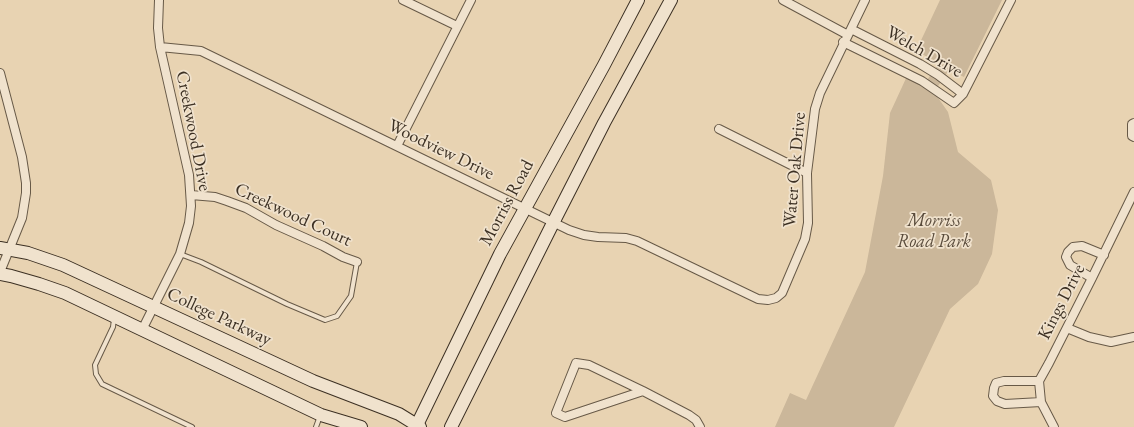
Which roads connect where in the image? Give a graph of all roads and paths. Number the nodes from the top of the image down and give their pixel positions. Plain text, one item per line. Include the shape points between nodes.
1 (159, 0) edge
2 (403, 0) edge
3 (471, 0) edge
4 (638, 0) edge
5 (671, 0) edge
6 (783, 0) edge
7 (865, 0) edge
8 (1011, 0) edge
9 (457, 26) junction
10 (850, 32) junction
11 (843, 42) junction
12 (160, 47) junction
13 (0, 73) edge
14 (963, 94) junction
15 (1134, 123) edge
16 (719, 129) dead end
17 (1134, 137) edge
18 (397, 146) junction
19 (807, 173) junction
20 (1134, 192) edge
21 (191, 195) junction
22 (524, 209) junction
23 (553, 222) junction
24 (5, 248) edge
25 (180, 254) junction
26 (1104, 254) junction
27 (357, 262) joint
28 (0, 273) edge
29 (1092, 278) junction
30 (776, 298) joint
31 (153, 306) junction
32 (114, 316) junction
33 (1067, 328) junction
34 (142, 330) junction
35 (1134, 337) edge
36 (1039, 381) junction
37 (643, 391) junction
38 (1041, 402) junction
39 (321, 416) junction
40 (418, 426) edge
41 (192, 427) edge
42 (316, 427) edge
43 (361, 427) edge
44 (451, 427) edge
45 (700, 427) edge
46 (1054, 427) edge

1 - 12 street, Creekwood Drive
2 - 9 street
3 - 9 street
4 - 22 main road, Morriss Road
5 - 23 main road
6 - 10 street, Welch Drive
7 - 10 street, Water Oak Drive
8 - 14 street
9 - 18 street
10 - 11 street, Water Oak Drive
10 - 14 street, Welch Drive via 920,64
11 - 14 street, Welch Drive via 922,81 954,103
11 - 19 street, Water Oak Drive via 815,109
12 - 18 street, Woodview Drive via 201,52
12 - 21 street, Creekwood Drive via 189,175
13 - 24 street via 22,157 26,183 22,218
15 - 17 street
16 - 19 street
18 - 22 street, Woodview Drive
19 - 30 street, Water Oak Drive via 807,231 782,293
20 - 26 street, Kings Drive
21 - 25 street, Creekwood Drive via 189,223
21 - 27 street, Creekwood Court via 215,196 246,208 276,225
22 - 23 street, Woodview Drive
22 - 40 main road, Morriss Road
23 - 30 street, Woodview Drive via 584,235 637,241 758,299
23 - 44 main road
24 - 28 street
24 - 31 main road, College Parkway via 63,265
25 - 27 lane via 325,320 337,316 351,296
25 - 31 street, Creekwood Drive
26 - 29 street, Kings Drive
26 - 29 street via 1082,246 1073,247 1068,252 1066,258 1070,265
28 - 32 main road via 65,293
29 - 33 street, Kings Drive
31 - 34 street, Creekwood Drive
31 - 40 main road, College Parkway via 313,381 399,414
32 - 34 main road
32 - 41 lane via 113,327 95,365 96,374 102,384
33 - 35 street via 1110,342
33 - 36 street, Kings Drive
34 - 39 main road
36 - 38 street
36 - 38 street via 996,383 993,396 997,401 1006,404
37 - 37 street via 589,365 576,363 556,413 565,417
37 - 45 street via 696,420
38 - 46 street
39 - 42 lane
39 - 43 main road

